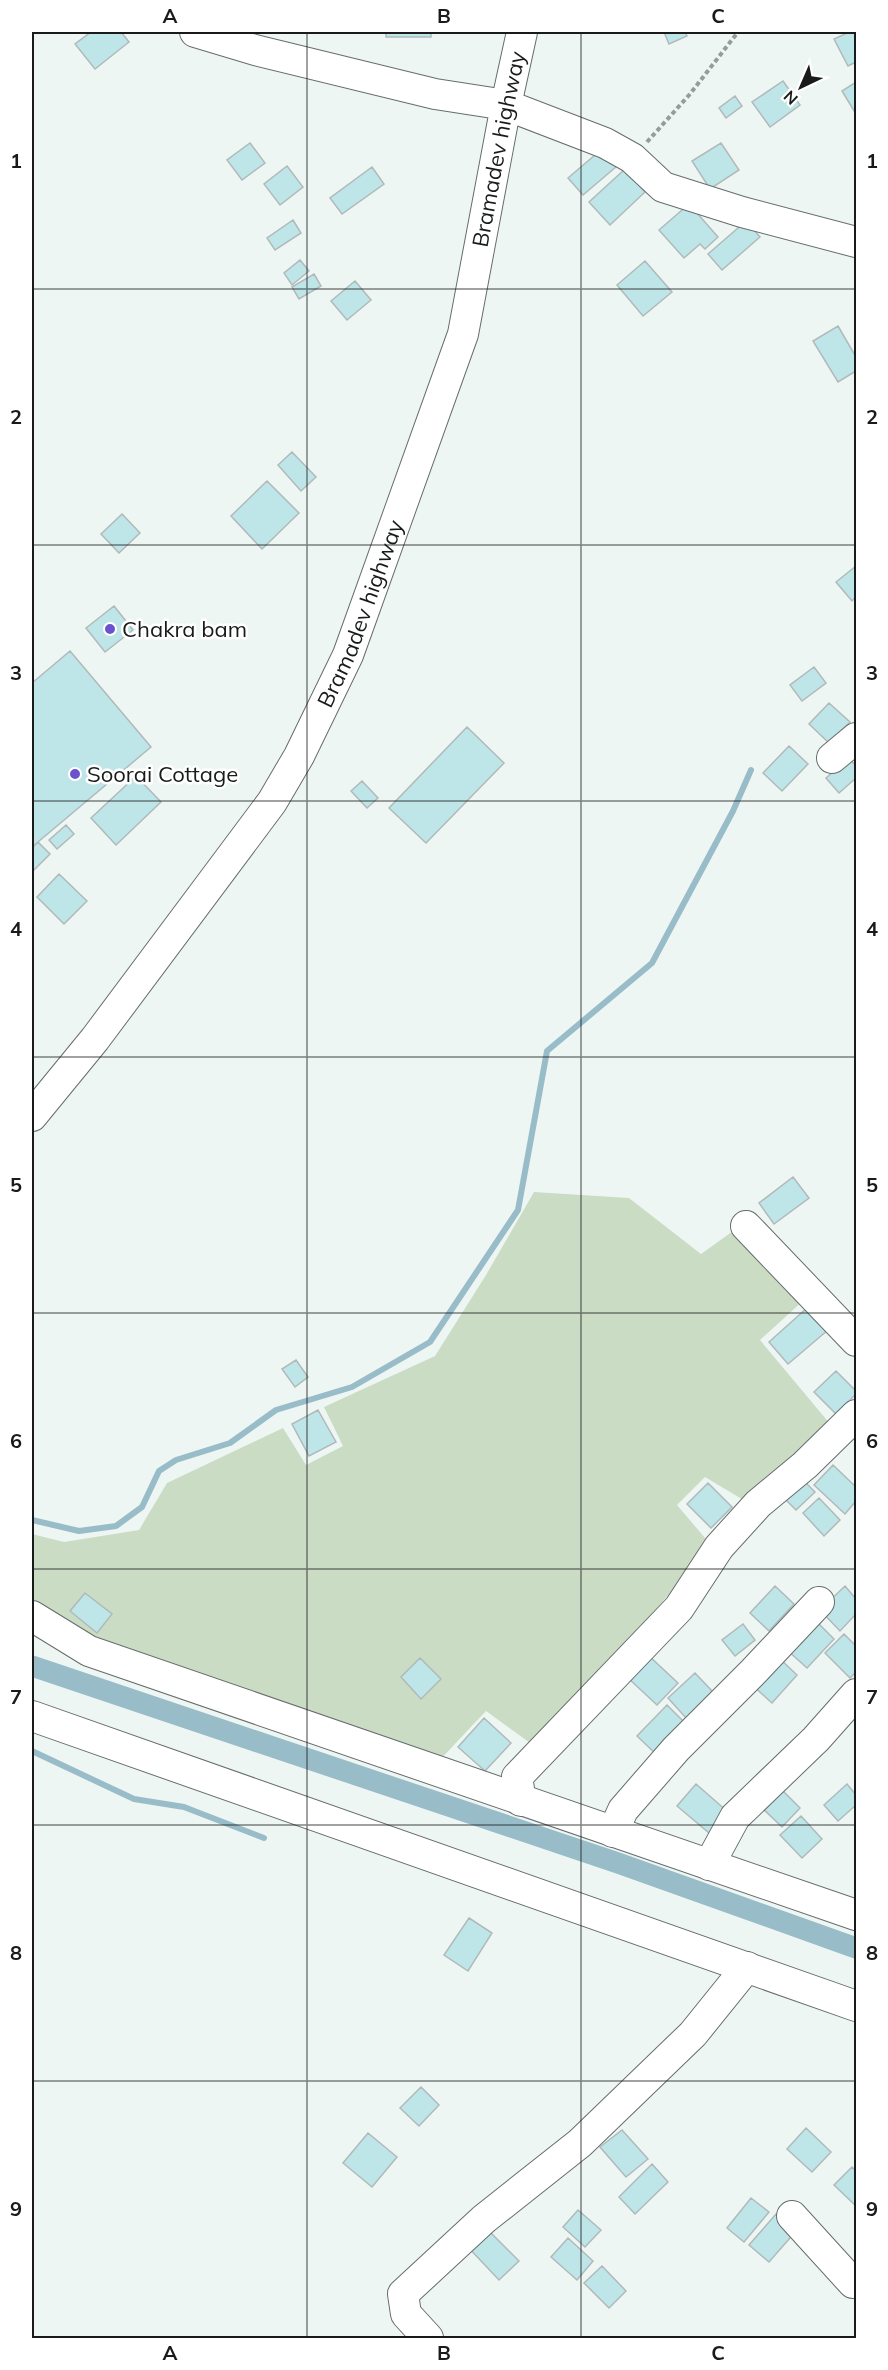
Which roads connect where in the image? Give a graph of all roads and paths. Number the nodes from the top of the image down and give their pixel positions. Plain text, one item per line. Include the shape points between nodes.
1 (195, 32) edge
2 (522, 32) edge
3 (738, 32) edge
4 (506, 105) junction
5 (632, 158) junction
6 (856, 242) edge
7 (856, 738) edge
8 (832, 758) dead end
9 (32, 1116) edge
10 (746, 1226) dead end
11 (856, 1341) edge
12 (856, 1416) edge
13 (819, 1602) dead end
14 (32, 1616) edge
15 (856, 1694) edge
16 (32, 1716) edge
17 (521, 1801) junction
18 (614, 1832) junction
19 (709, 1865) junction
20 (856, 1916) edge
21 (747, 1967) junction
22 (856, 2006) edge
23 (792, 2216) dead end
24 (856, 2283) edge
25 (428, 2338) edge

1 - 4 street via 435,94
2 - 4 street, Bramadev highway
3 - 5 path via 690,94
4 - 5 street via 605,143
4 - 9 street, Bramadev highway via 463,334 348,655 272,802
5 - 6 street via 663,187
7 - 8 street
10 - 11 street
12 - 17 street via 758,1504 719,1547 679,1608 517,1777
13 - 18 street via 676,1749 623,1810
14 - 17 street via 89,1651
15 - 19 street via 816,1739 735,1817
16 - 21 street
17 - 18 street
18 - 19 street
19 - 20 street
21 - 22 street
21 - 25 street via 693,2034 580,2143 484,2219 403,2294 406,2314
23 - 24 street

